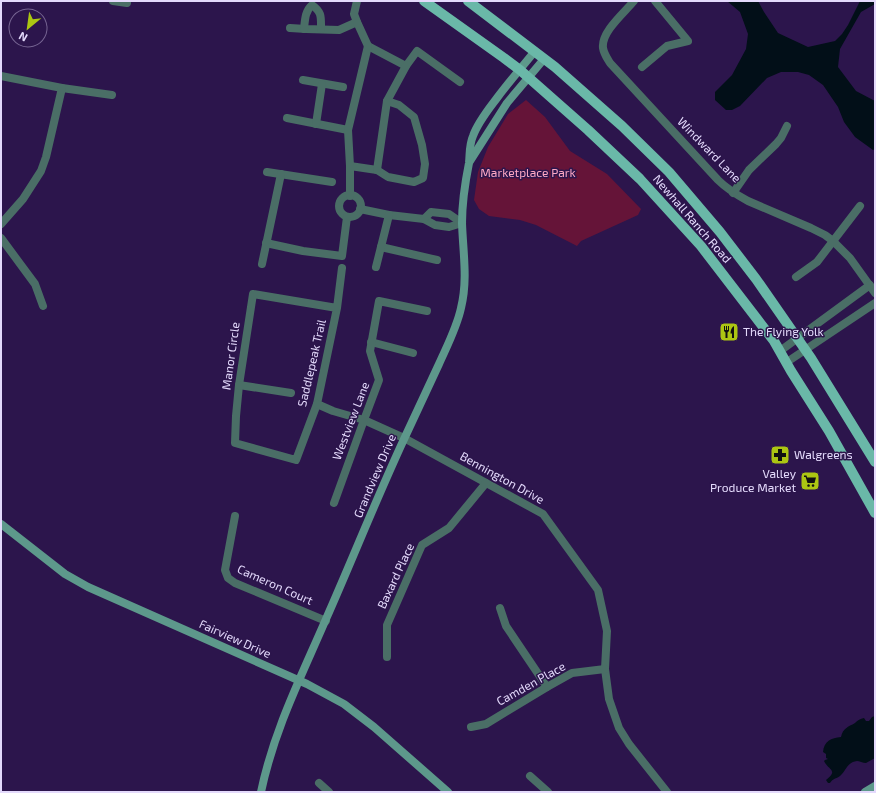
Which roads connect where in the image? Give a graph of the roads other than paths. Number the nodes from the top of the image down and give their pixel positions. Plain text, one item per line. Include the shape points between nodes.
1 (113, 1) edge
2 (127, 1) edge
3 (357, 1) edge
4 (424, 1) edge
5 (468, 1) edge
6 (634, 1) edge
7 (655, 1) edge
8 (357, 22) junction
9 (290, 28) dead end
10 (304, 29) junction
11 (321, 29) junction
12 (368, 46) junction
13 (534, 51) junction
14 (544, 59) junction
15 (406, 66) junction
16 (642, 67) dead end
17 (520, 70) junction
18 (1, 76) edge
19 (528, 78) junction
20 (303, 80) dead end
21 (460, 82) dead end
22 (322, 84) junction
23 (343, 87) dead end
24 (62, 88) junction
25 (112, 95) dead end
26 (387, 101) junction
27 (287, 118) dead end
28 (316, 124) junction
29 (787, 126) dead end
30 (348, 130) junction
31 (469, 161) junction
32 (350, 166) junction
33 (377, 170) junction
34 (267, 172) dead end
35 (281, 174) junction
36 (332, 182) dead end
37 (733, 193) junction
38 (350, 196) junction
39 (860, 206) dead end
40 (360, 209) junction
41 (388, 215) junction
42 (347, 217) junction
43 (424, 219) junction
44 (462, 223) junction
45 (1, 224) edge
46 (1, 238) edge
47 (833, 241) junction
48 (266, 243) junction
49 (381, 247) junction
50 (437, 260) dead end
51 (262, 264) dead end
52 (376, 267) dead end
53 (342, 268) dead end
54 (796, 277) dead end
55 (870, 285) junction
56 (875, 293) edge
57 (875, 303) edge
58 (43, 306) dead end
59 (337, 308) junction
60 (427, 311) dead end
61 (797, 338) junction
62 (371, 342) junction
63 (805, 349) junction
64 (780, 351) junction
65 (413, 354) dead end
66 (787, 362) junction
67 (239, 385) junction
68 (291, 393) dead end
69 (317, 404) junction
70 (364, 420) junction
71 (404, 438) junction
72 (296, 460) joint
73 (875, 462) edge
74 (486, 483) junction
75 (334, 503) dead end
76 (875, 513) edge
77 (235, 516) dead end
78 (1, 524) edge
79 (500, 608) dead end
80 (326, 621) junction
81 (387, 657) dead end
82 (605, 669) junction
83 (298, 681) junction
84 (547, 687) junction
85 (471, 727) dead end
86 (530, 776) dead end
87 (319, 784) dead end
88 (875, 786) edge
89 (261, 792) edge
90 (329, 792) edge
91 (448, 792) edge
92 (548, 792) edge
93 (667, 792) edge
94 (865, 792) edge

1 - 2 street
3 - 8 street via 354,14
4 - 17 main road, Newhall Ranch Road
5 - 13 main road, Newhall Ranch Road
6 - 37 street, Windward Lane via 606,34 603,42 605,55 718,180
7 - 16 street via 688,42 667,46
8 - 11 street via 339,30
8 - 12 street
9 - 10 street
10 - 11 street
10 - 11 street via 306,15 312,5 318,9 321,16
12 - 15 street
12 - 30 street
13 - 14 main road, Newhall Ranch Road
13 - 17 street, Grandview Drive
14 - 19 street, Grandview Drive
14 - 61 main road, Newhall Ranch Road via 622,126 669,172 720,232
15 - 21 street via 417,51
15 - 26 street
17 - 19 main road, Newhall Ranch Road
17 - 31 street, Grandview Drive via 476,129 470,146
18 - 24 street
19 - 31 street, Grandview Drive via 507,103
19 - 64 main road, Newhall Ranch Road via 640,178 701,246
20 - 22 street
22 - 23 street
22 - 28 street
24 - 25 street
24 - 45 street via 41,171 24,199
26 - 33 street
26 - 33 street via 399,105 414,117 425,164 423,178 414,182 388,177
27 - 28 street
28 - 30 street
29 - 37 street via 781,138 749,170
30 - 32 street
31 - 44 street, Grandview Drive
32 - 33 street
32 - 38 street
34 - 35 street
35 - 36 street
35 - 48 street
37 - 47 street, Windward Lane via 815,230
38 - 40 street via 356,197 361,205
38 - 42 street via 343,198 339,207
39 - 47 street
40 - 41 street
40 - 42 street via 354,216
41 - 43 street
41 - 49 street
42 - 48 street via 342,256
43 - 44 street via 435,225 449,227
43 - 44 street via 431,212 449,214
44 - 71 street, Grandview Drive via 465,259 462,307 443,355
46 - 58 street via 35,284
47 - 54 street via 817,262
47 - 55 street, Windward Lane via 850,258
48 - 51 street
49 - 50 street
49 - 52 street
53 - 59 street, Saddlepeak Trail
55 - 56 street, Windward Lane
55 - 61 street
57 - 63 street
59 - 67 street, Manor Circle via 252,294
59 - 69 street, Saddlepeak Trail
60 - 62 street, Westview Lane via 379,301
61 - 63 main road, Newhall Ranch Road
61 - 64 street
62 - 65 street
62 - 70 street, Westview Lane via 370,351 380,380
63 - 66 street
63 - 73 main road, Newhall Ranch Road
64 - 66 main road, Newhall Ranch Road
66 - 76 main road, Newhall Ranch Road
67 - 68 street
67 - 72 street, Manor Circle via 235,443
69 - 70 street, Bennington Drive
69 - 72 street, Saddlepeak Trail
70 - 71 street, Bennington Drive
70 - 75 street, Westview Lane
71 - 74 street, Bennington Drive
71 - 80 street, Grandview Drive
74 - 81 street, Baxard Place via 449,528 422,545 387,625
74 - 82 street, Bennington Drive via 543,514 598,590 607,631
77 - 80 street, Cameron Court via 225,570 228,578
78 - 83 street, Fairview Drive via 66,574 88,587
79 - 84 street via 506,626
80 - 83 street, Grandview Drive
82 - 84 street, Camden Place via 572,674
82 - 93 street, Bennington Drive via 609,699 619,728
83 - 89 street, Grandview Drive via 270,753
83 - 91 street, Fairview Drive via 344,704
84 - 85 street, Camden Place via 486,724
86 - 92 street
87 - 90 street
88 - 94 street

